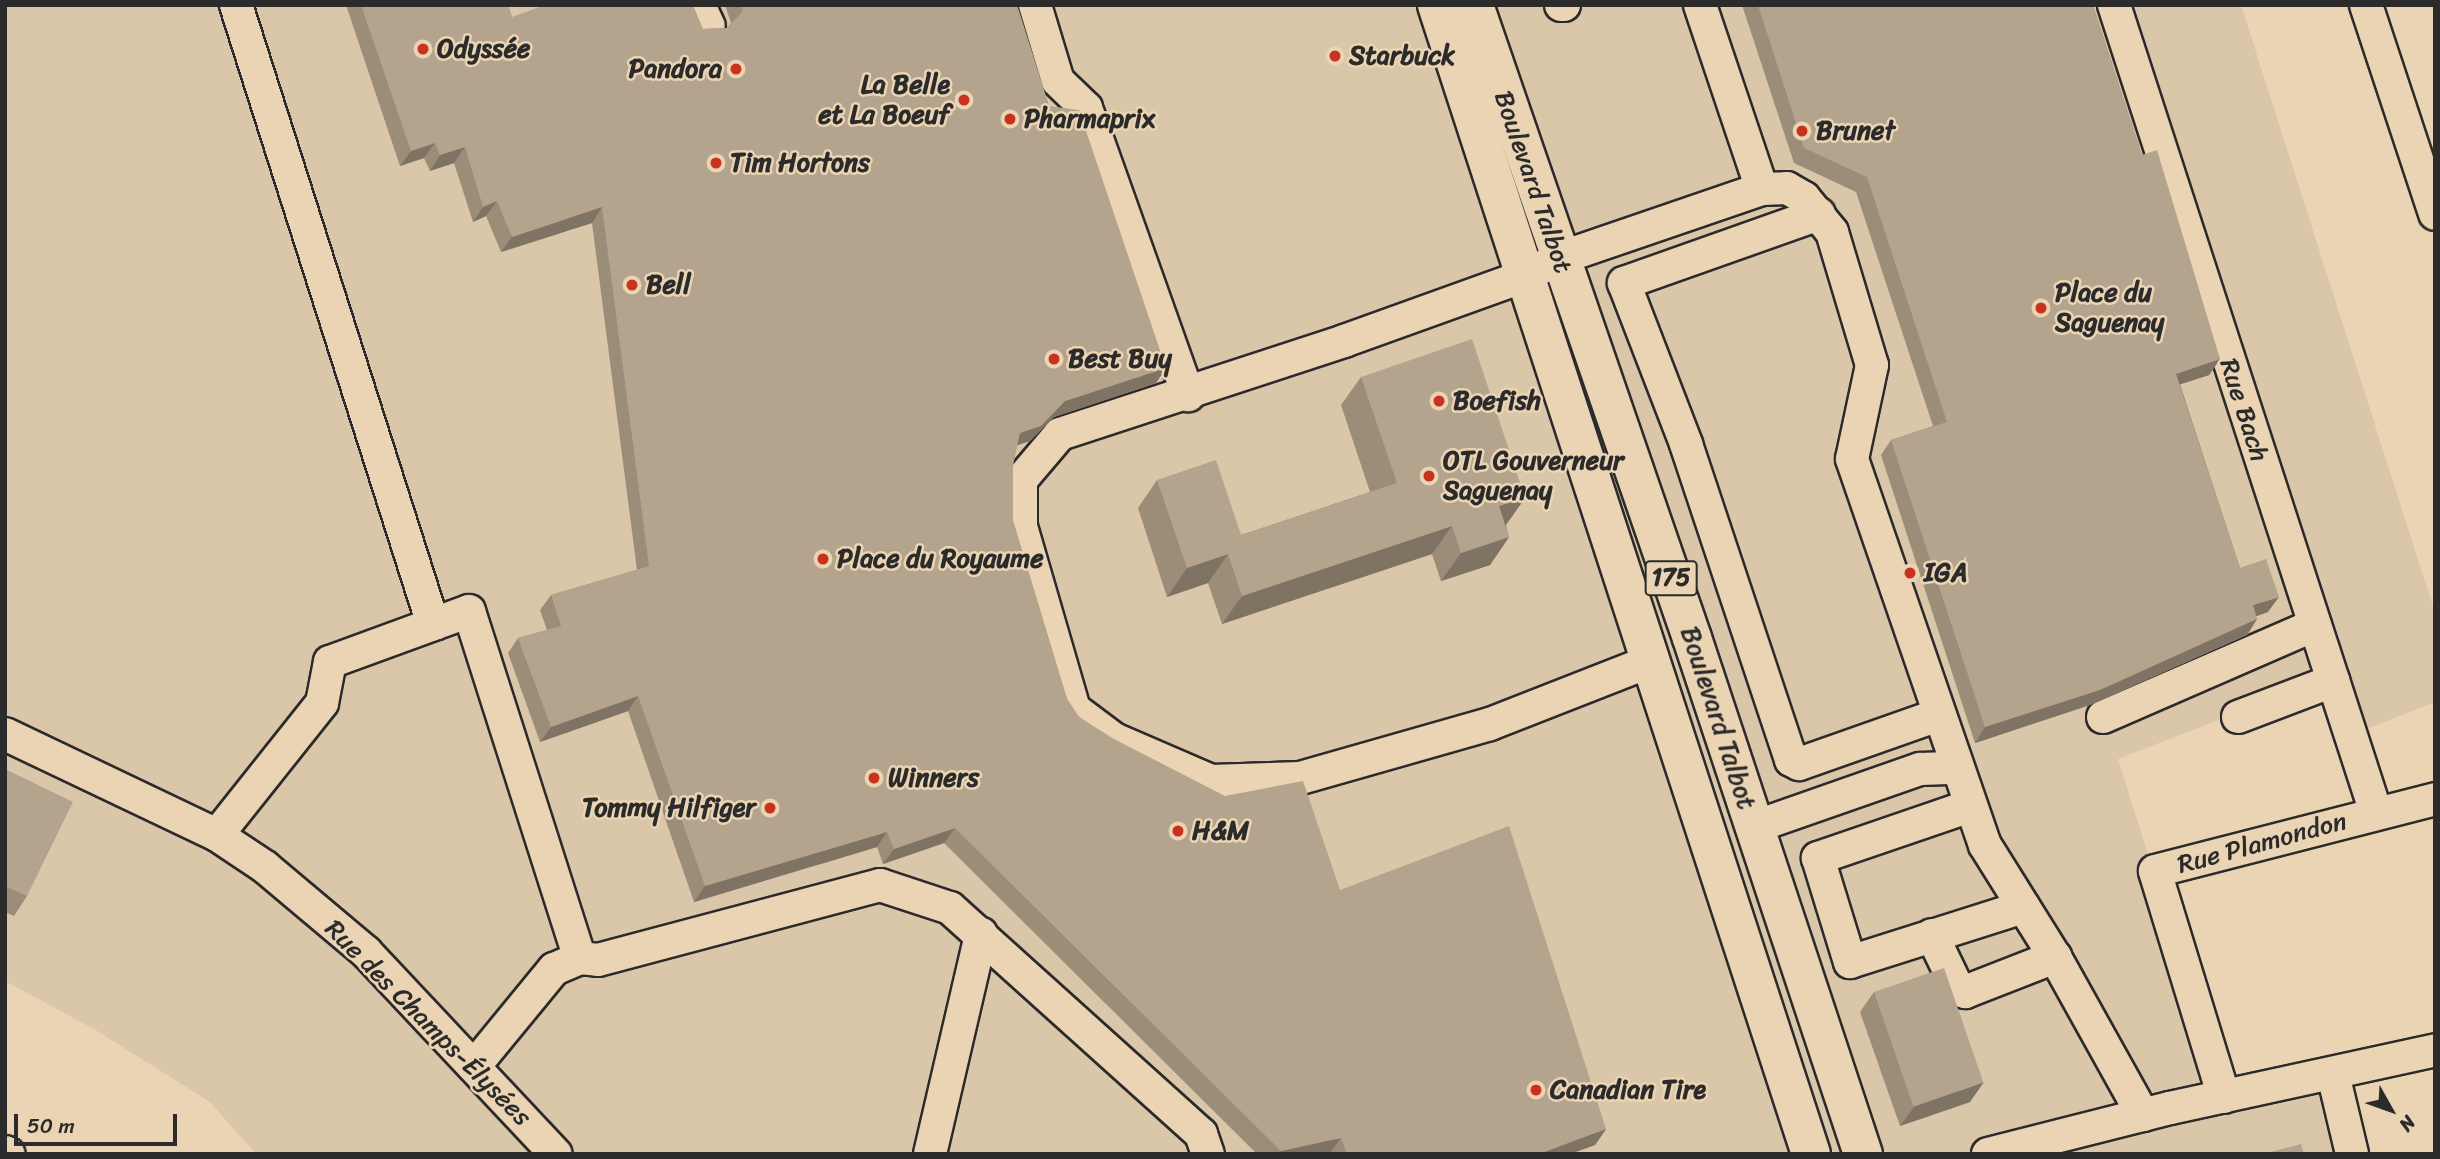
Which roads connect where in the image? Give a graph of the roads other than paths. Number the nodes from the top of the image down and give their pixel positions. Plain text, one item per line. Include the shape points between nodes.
1 (236, 5) edge
2 (1035, 5) edge
3 (1437, 5) edge
4 (1474, 5) edge
5 (1700, 5) edge
6 (2114, 5) edge
7 (2366, 5) edge
8 (1762, 189) junction
9 (1819, 214) junction
10 (2435, 214) edge
11 (1560, 258) junction
12 (1525, 276) junction
13 (1188, 395) junction
14 (433, 624) junction
15 (2315, 625) junction
16 (1651, 661) junction
17 (2333, 681) junction
18 (1938, 715) junction
19 (2104, 717) dead end
20 (2238, 717) dead end
21 (5, 734) edge
22 (1956, 768) junction
23 (2435, 799) edge
24 (1970, 806) junction
25 (2376, 813) junction
26 (1754, 827) junction
27 (217, 835) junction
28 (2023, 907) junction
29 (981, 934) junction
30 (1933, 934) junction
31 (2055, 957) junction
32 (580, 958) junction
33 (2435, 1050) edge
34 (476, 1064) junction
35 (2333, 1074) junction
36 (2224, 1097) junction
37 (2143, 1115) junction
38 (556, 1154) edge
39 (930, 1154) edge
40 (1208, 1154) edge
41 (1811, 1154) edge
42 (1863, 1154) edge
43 (1988, 1154) edge
44 (2352, 1154) edge

1 - 14 street
2 - 13 street via 1058,81 1086,108
3 - 12 main road, Boulevard Talbot / 175
4 - 11 main road, Boulevard Talbot / 175
5 - 8 street
6 - 15 street, Rue Bach
7 - 10 street
8 - 9 street via 1787,188
8 - 11 street
9 - 18 street via 1832,232 1872,365 1852,459
9 - 18 street via 1624,283 1686,444 1791,760 1799,764
11 - 12 street
11 - 26 main road, Boulevard Talbot / 175
12 - 13 street
12 - 16 main road, Boulevard Talbot / 175
13 - 16 street via 1060,434 1021,480 1021,526 1074,709 1114,739 1211,781 1300,778 1490,724
14 - 27 street via 330,662 322,703
14 - 32 street via 469,611
15 - 17 street, Rue Bach
15 - 19 street
16 - 41 main road, Boulevard Talbot / 175
17 - 20 street
17 - 25 street, Rue Bach
18 - 22 street
21 - 27 street, Rue des Champs-Élysées
22 - 24 street
22 - 26 street via 1920,769
23 - 25 street, Rue Plamondon
24 - 28 street via 1984,845
24 - 30 street via 1818,858 1850,962
25 - 36 street, Rue Plamondon via 2155,871
26 - 42 main road, Boulevard Talbot / 175
27 - 34 street, Rue des Champs-Élysées via 265,867 366,952
28 - 30 street
28 - 31 street
29 - 32 street via 950,908 880,885 597,960
29 - 39 street
29 - 40 street via 1201,1134
30 - 31 street via 1958,989 1965,992
31 - 37 street
32 - 34 street via 554,969
33 - 35 street
34 - 38 street, Rue des Champs-Élysées
35 - 36 street
35 - 44 street
36 - 37 street
37 - 43 street

